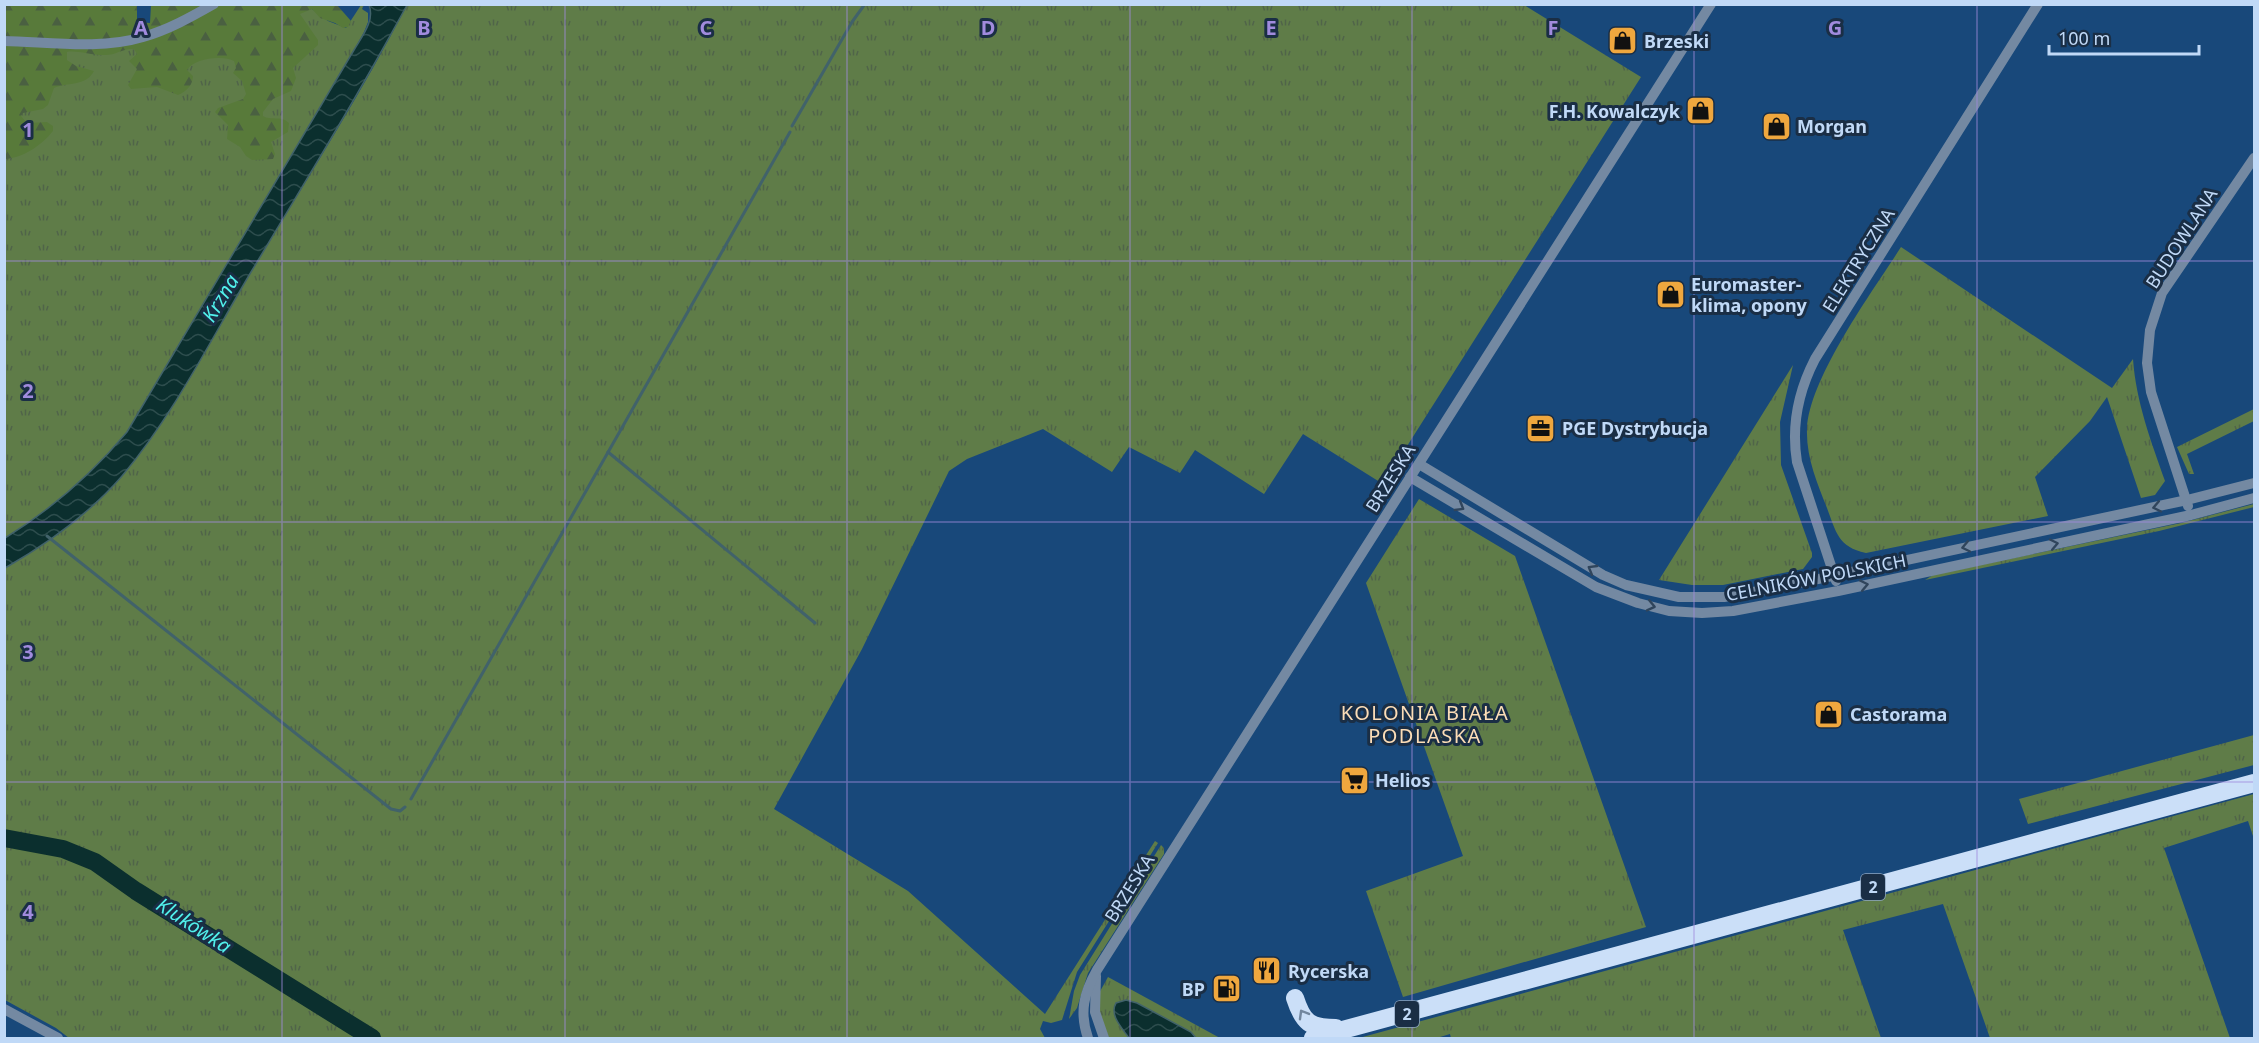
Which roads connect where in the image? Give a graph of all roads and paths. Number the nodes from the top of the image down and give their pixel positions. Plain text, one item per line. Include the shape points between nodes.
1 (214, 4) edge
2 (1711, 4) edge
3 (2038, 4) edge
4 (4, 41) edge
5 (2254, 158) edge
6 (1419, 464) junction
7 (1410, 477) junction
8 (2254, 483) edge
9 (2254, 498) edge
10 (2187, 501) junction
11 (2191, 515) junction
12 (1834, 575) junction
13 (1626, 585) junction
14 (1838, 591) junction
15 (1621, 598) junction
16 (2254, 783) edge
17 (1097, 970) junction
18 (1295, 998) dead end
19 (4, 1009) edge
20 (1355, 1028) junction
21 (58, 1038) edge
22 (1088, 1038) edge
23 (1104, 1038) edge
24 (1317, 1038) edge

1 - 4 street via 141,38 89,44
2 - 6 street, BRZESKA
3 - 12 street, ELEKTRYCZNA via 1815,359 1801,391 1795,415 1797,462
5 - 10 street, BUDOWLANA via 2162,292 2150,330 2147,363 2151,392
6 - 7 street, BRZESKA
13 -> 6 street, CELNIKÓW POLSKICH
7 -> 15 street, CELNIKÓW POLSKICH via 1559,567
7 - 17 street, BRZESKA
8 - 10 street, CELNIKÓW POLSKICH
9 - 11 street, CELNIKÓW POLSKICH
10 - 11 street, BUDOWLANA
10 -> 12 street, CELNIKÓW POLSKICH
14 -> 11 street, CELNIKÓW POLSKICH
12 - 13 street, CELNIKÓW POLSKICH via 1776,588 1700,598
12 - 14 street, ELEKTRYCZNA
13 - 15 street
15 -> 14 street, CELNIKÓW POLSKICH via 1669,610 1702,613
16 - 20 highway, 2
17 - 22 street, BRZESKA via 1083,1007
17 - 23 street, BRZESKA via 1095,1012
20 -> 18 highway via 1315,1027 1303,1017
19 - 21 street
20 - 24 highway, 2

